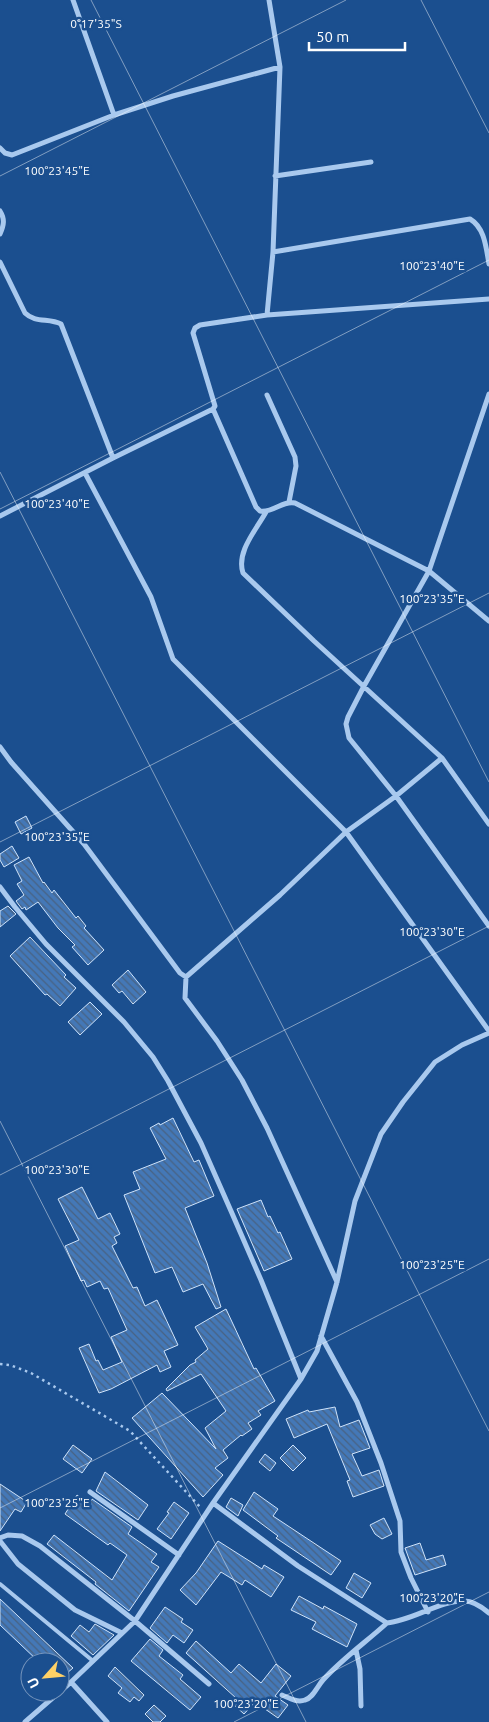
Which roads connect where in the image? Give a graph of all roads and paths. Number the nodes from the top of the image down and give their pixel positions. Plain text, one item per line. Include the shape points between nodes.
1 (73, 0) edge
2 (269, 0) edge
3 (280, 67) junction
4 (114, 115) junction
5 (0, 148) edge
6 (371, 162) dead end
7 (275, 176) junction
8 (0, 211) edge
9 (0, 234) edge
10 (272, 252) junction
11 (0, 262) edge
12 (489, 264) edge
13 (489, 299) edge
14 (267, 315) junction
15 (489, 394) edge
16 (266, 395) dead end
17 (213, 409) junction
18 (113, 458) junction
19 (85, 473) junction
20 (290, 502) junction
21 (266, 512) junction
22 (0, 516) edge
23 (429, 571) junction
24 (489, 621) edge
25 (364, 686) junction
26 (0, 747) edge
27 (442, 758) junction
28 (396, 796) junction
29 (489, 824) edge
30 (346, 832) junction
31 (0, 887) edge
32 (489, 926) edge
33 (186, 977) junction
34 (489, 1032) edge
35 (337, 1282) junction
36 (321, 1336) junction
37 (0, 1364) edge
38 (301, 1379) junction
39 (90, 1492) dead end
40 (213, 1503) junction
41 (206, 1514) junction
42 (0, 1539) edge
43 (179, 1555) junction
44 (0, 1584) edge
45 (428, 1612) junction
46 (489, 1614) edge
47 (135, 1621) junction
48 (387, 1623) junction
49 (122, 1633) junction
50 (356, 1650) junction
51 (93, 1661) junction
52 (71, 1682) junction
53 (209, 1684) dead end
54 (282, 1695) dead end
55 (361, 1706) dead end
56 (25, 1722) edge
57 (107, 1722) edge

1 - 4 street
2 - 3 street
3 - 4 street
3 - 7 street
4 - 5 street via 12,155
6 - 7 street
7 - 10 street
8 - 9 street via 4,218
10 - 12 street via 470,218 481,229
10 - 14 street
11 - 18 street via 25,313 30,318 61,324
13 - 14 street
14 - 17 street via 195,328 193,333 215,406
15 - 23 street
16 - 20 street via 295,457
17 - 18 street
17 - 21 street via 256,507
18 - 19 street
19 - 22 street
19 - 30 street via 151,597 173,659
20 - 21 street
20 - 23 street
21 - 25 street via 241,554 243,573
23 - 24 street
23 - 25 street
25 - 27 street
25 - 28 street via 348,717 347,731
26 - 33 street via 84,844
27 - 28 street
27 - 29 street
28 - 30 street
28 - 32 street
30 - 33 street
30 - 34 street
31 - 38 street via 46,944 124,1022 153,1057 201,1144 232,1211
33 - 35 street via 184,998 242,1080
34 - 35 street via 436,1062 381,1134 356,1201
35 - 36 street
36 - 38 street via 317,1351
36 - 45 street via 358,1402 382,1463 400,1521 401,1552
37 - 41 path via 31,1373 130,1431
38 - 40 street
39 - 43 street
40 - 41 street
40 - 48 street via 298,1566
41 - 43 street
42 - 47 street via 8,1535 22,1536 40,1546
42 - 49 street via 18,1564 75,1610
43 - 47 street
44 - 51 lane
45 - 46 street via 467,1600
45 - 48 street via 401,1622
47 - 49 street
47 - 53 street
48 - 50 street
49 - 51 street
50 - 54 street via 322,1681 312,1696 298,1701
50 - 55 street
51 - 52 street
52 - 56 street
52 - 57 street

